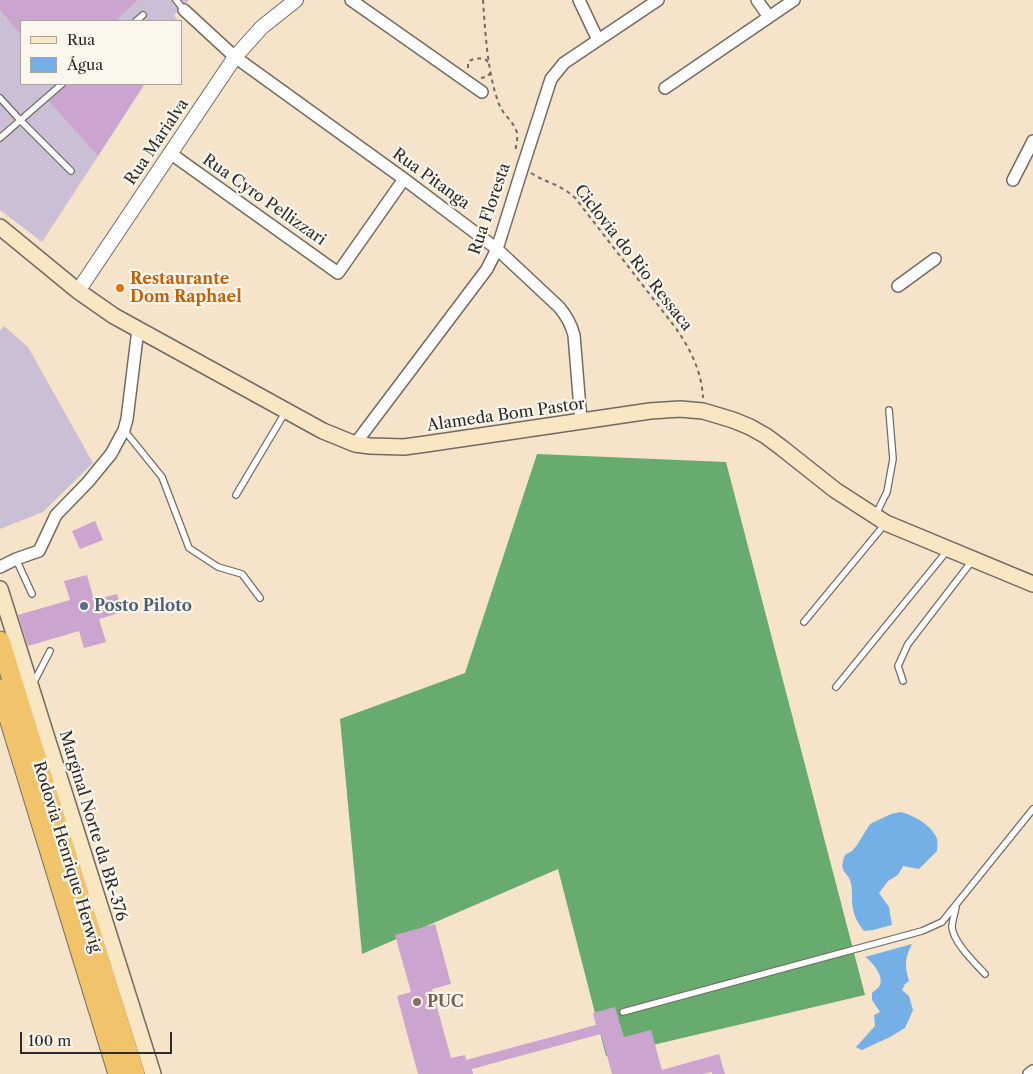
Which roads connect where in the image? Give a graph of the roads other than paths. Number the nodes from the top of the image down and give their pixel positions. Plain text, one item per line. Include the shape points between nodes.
1 (176, 0) edge
2 (296, 0) edge
3 (351, 0) edge
4 (580, 0) edge
5 (658, 0) edge
6 (757, 0) edge
7 (794, 0) edge
8 (184, 10) joint
9 (143, 15) dead end
10 (769, 17) junction
11 (137, 20) edge
12 (598, 40) junction
13 (235, 57) junction
14 (61, 85) edge
15 (665, 88) dead end
16 (482, 92) dead end
17 (0, 98) edge
18 (20, 120) junction
19 (0, 138) edge
20 (1033, 141) edge
21 (170, 153) junction
22 (71, 171) dead end
23 (404, 179) junction
24 (1013, 180) dead end
25 (0, 227) edge
26 (497, 249) junction
27 (935, 259) dead end
28 (898, 286) dead end
29 (78, 291) junction
30 (138, 329) junction
31 (889, 410) dead end
32 (286, 411) junction
33 (581, 421) junction
34 (124, 430) junction
35 (355, 444) junction
36 (236, 495) dead end
37 (880, 519) junction
38 (949, 549) junction
39 (16, 558) junction
40 (974, 559) junction
41 (0, 567) edge
42 (1033, 571) edge
43 (1007, 573) junction
44 (1033, 584) edge
45 (0, 589) edge
46 (32, 594) dead end
47 (260, 598) dead end
48 (804, 622) dead end
49 (0, 641) edge
50 (50, 651) dead end
51 (903, 681) dead end
52 (836, 687) dead end
53 (0, 689) edge
54 (26, 698) junction
55 (1033, 809) edge
56 (957, 905) junction
57 (985, 974) dead end
58 (623, 1012) dead end
59 (1033, 1071) edge
60 (118, 1074) edge
61 (136, 1074) edge
62 (152, 1074) edge
63 (1030, 1074) edge

1 - 8 lane
2 - 13 street, Rua Marialva via 262,27
3 - 16 street
4 - 12 street
5 - 12 street, Rua Floresta
6 - 10 street
7 - 10 street
8 - 13 street, Rua Pitanga
9 - 11 lane
10 - 15 street
12 - 26 street, Rua Floresta via 564,63 551,79
13 - 21 street, Rua Marialva
13 - 23 street, Rua Pitanga
14 - 18 lane
17 - 18 lane
18 - 19 lane
18 - 22 lane
20 - 24 street
21 - 23 street, Rua Cyro Pellizzari via 338,273
21 - 29 street, Rua Marialva
23 - 26 street, Rua Pitanga
25 - 29 main road, Alameda Bom Pastor
26 - 33 street, Rua Pitanga via 559,306 571,324
26 - 35 street, Rua Floresta via 487,269
27 - 28 street
29 - 30 main road, Alameda Bom Pastor
30 - 32 main road, Alameda Bom Pastor
30 - 34 street
31 - 37 lane via 893,459
32 - 35 main road, Alameda Bom Pastor
32 - 36 lane
33 - 35 main road, Alameda Bom Pastor via 426,444 386,447
33 - 37 main road, Alameda Bom Pastor via 664,409 694,409 734,420 766,436 835,490
34 - 39 street via 101,467 56,514 40,551
34 - 47 lane via 162,478 189,548 218,567 242,574
37 - 38 main road, Alameda Bom Pastor
37 - 48 lane
38 - 40 main road, Alameda Bom Pastor
38 - 52 lane
39 - 41 street
39 - 46 lane
40 - 43 main road, Alameda Bom Pastor
40 - 51 lane via 908,644 898,666
42 - 43 main road
43 - 44 main road, Alameda Bom Pastor
45 - 54 main road, Marginal Norte da BR-376
49 - 54 highway, Rodovia Henrique Herwig
50 - 54 lane
53 - 60 highway, Rodovia Henrique Herwig
54 - 61 highway, Rodovia Henrique Herwig
54 - 62 main road, Marginal Norte da BR-376
55 - 56 lane
56 - 57 lane via 952,927 954,935
56 - 58 lane via 942,922 922,931
59 - 63 street

